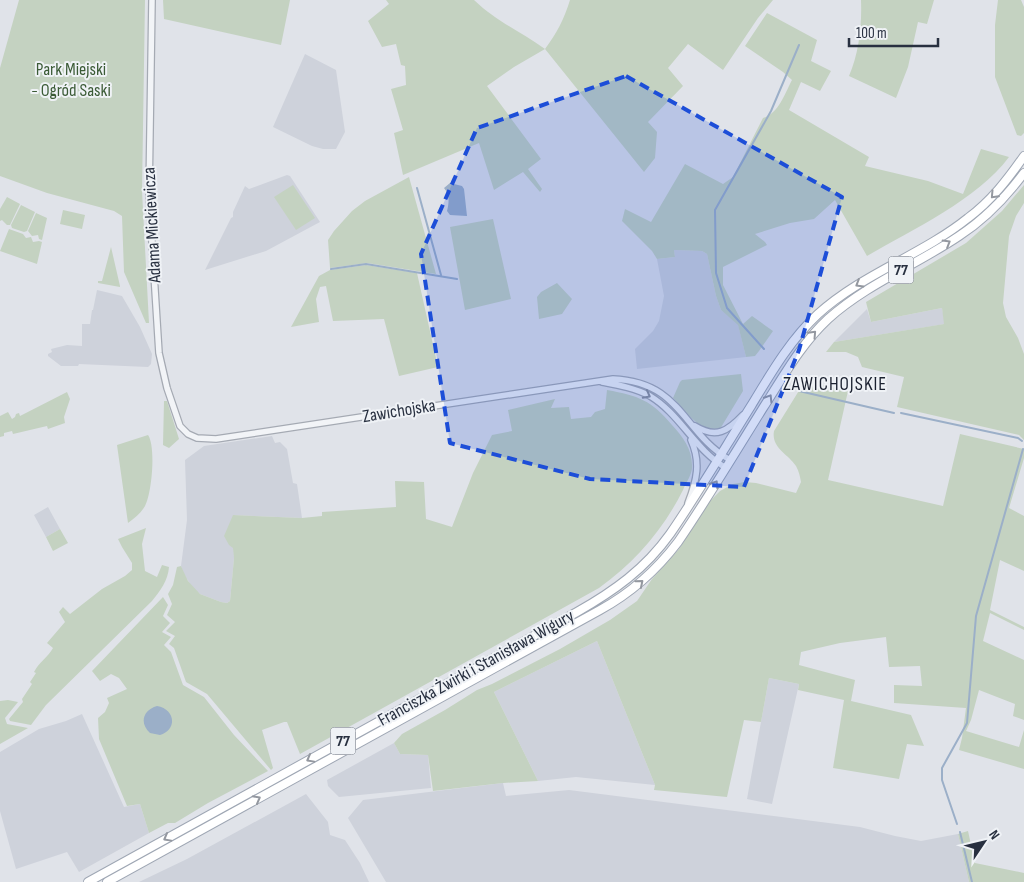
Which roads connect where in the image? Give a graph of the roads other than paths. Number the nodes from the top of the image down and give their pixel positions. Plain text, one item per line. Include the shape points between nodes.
1 (152, 0) edge
2 (1024, 156) edge
3 (1024, 173) edge
4 (601, 381) junction
5 (751, 406) junction
6 (692, 424) junction
7 (688, 433) junction
8 (197, 438) joint
9 (720, 455) junction
10 (730, 460) junction
11 (716, 462) junction
12 (726, 468) junction
13 (684, 514) junction
14 (88, 882) edge
15 (106, 882) edge

1 - 8 street, Adama Mickiewicza via 148,195 160,353 166,388 178,421 184,430
2 -> 5 main road, 77 via 996,192 964,222 850,289 816,316 787,350
10 -> 3 main road, 77 via 795,357 822,325 862,294 972,227 1000,202
4 - 6 street, Zawichojska via 625,379 647,385 670,400
4 -> 7 street, Zawichojska via 651,396
4 - 8 street, Zawichojska via 216,439
5 - 6 street, Zawichojska via 734,424 721,431 707,432
5 - 9 main road, 77
6 - 9 street, Zawichojska
7 - 11 street, Zawichojska
7 - 13 street via 696,452 698,474
9 - 10 street, Zawichojska
9 - 11 main road, 77
10 - 12 main road, 77
11 - 12 street, Zawichojska
11 - 13 main road, Franciszka Żwirki i Stanisława Wigury / 77
15 -> 12 main road, Franciszka Żwirki i Stanisława Wigury / 77 via 616,601 665,559
13 -> 14 main road, Franciszka Żwirki i Stanisława Wigury / 77 via 653,556 607,595

